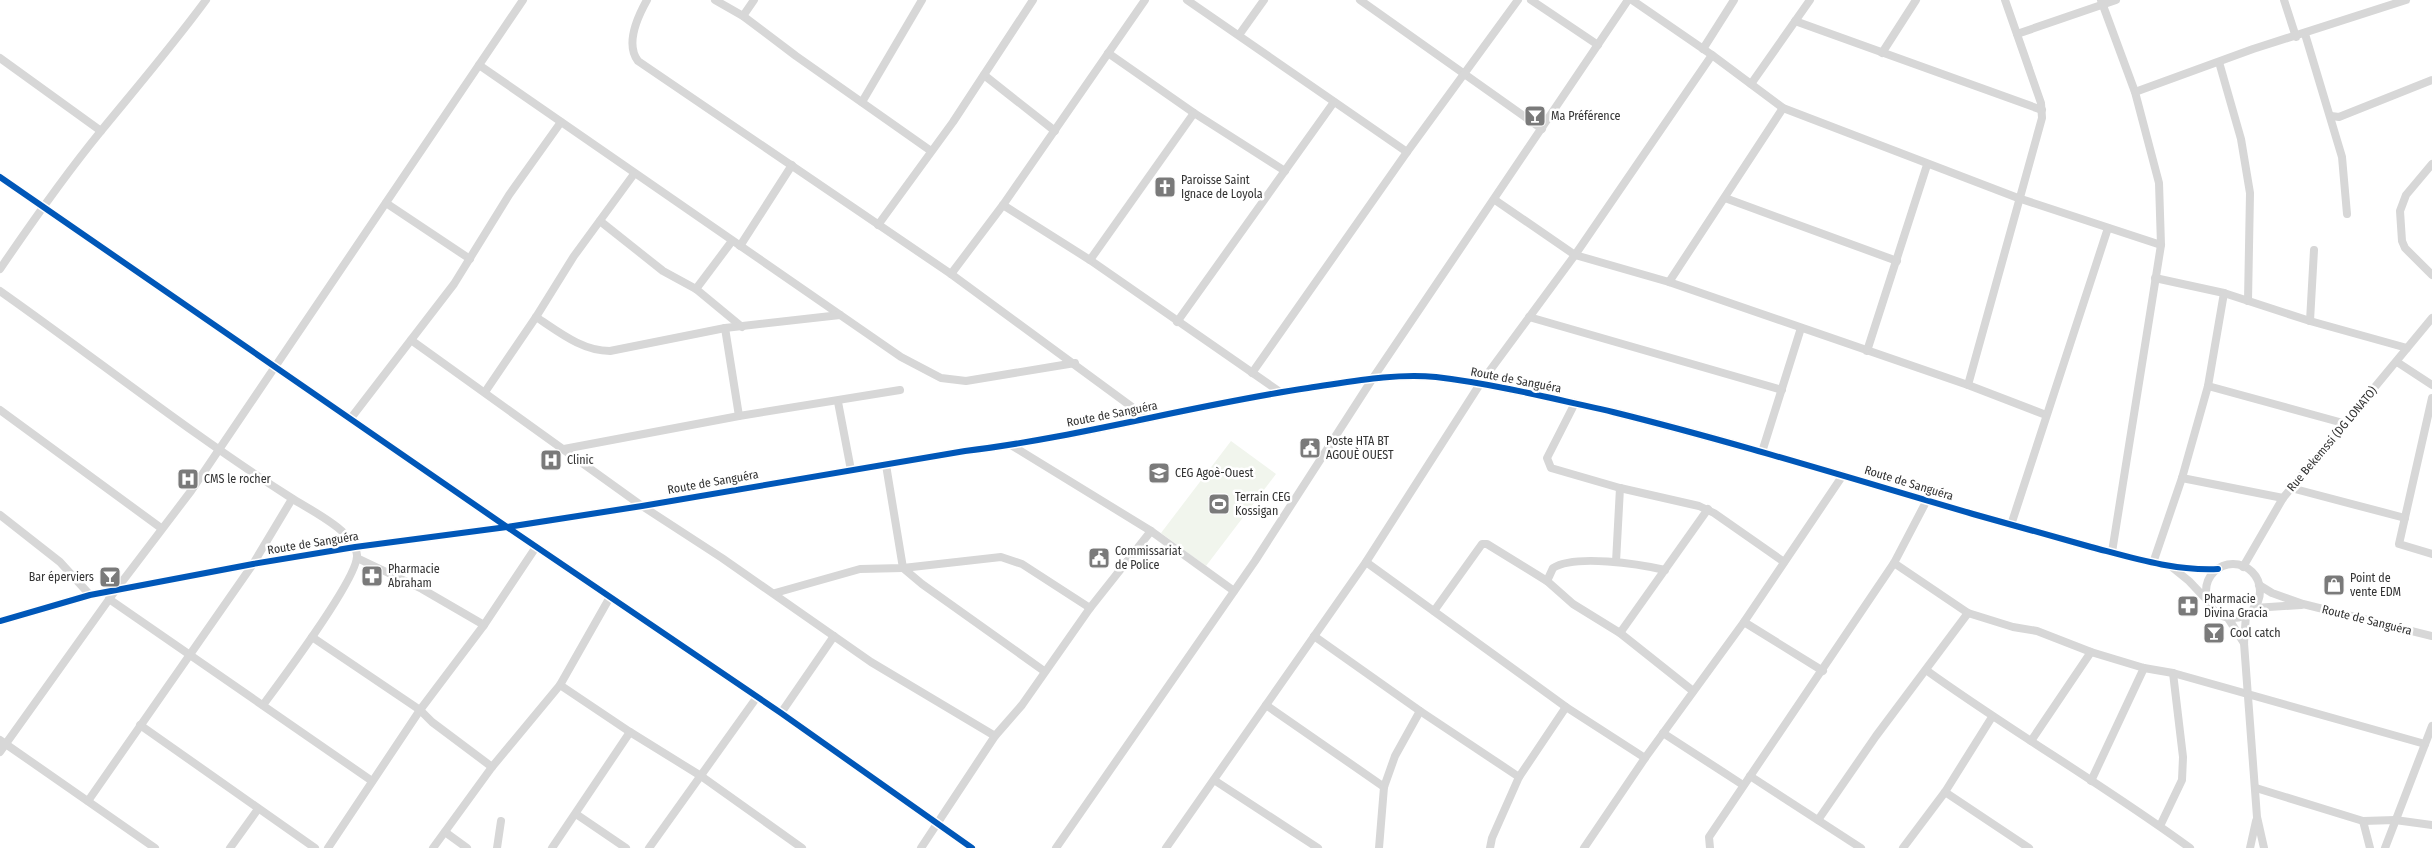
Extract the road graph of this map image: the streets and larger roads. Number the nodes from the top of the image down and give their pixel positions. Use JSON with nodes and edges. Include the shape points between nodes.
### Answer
{"nodes":[{"id":1,"x":206,"y":0,"type":"edge"},
{"id":2,"x":523,"y":0,"type":"edge"},
{"id":3,"x":647,"y":0,"type":"edge"},
{"id":4,"x":715,"y":0,"type":"edge"},
{"id":5,"x":754,"y":0,"type":"edge"},
{"id":6,"x":922,"y":0,"type":"edge"},
{"id":7,"x":1033,"y":0,"type":"edge"},
{"id":8,"x":1145,"y":0,"type":"edge"},
{"id":9,"x":1186,"y":0,"type":"edge"},
{"id":10,"x":1264,"y":0,"type":"edge"},
{"id":11,"x":1360,"y":0,"type":"edge"},
{"id":12,"x":1518,"y":0,"type":"edge"},
{"id":13,"x":1628,"y":0,"type":"edge"},
{"id":14,"x":1632,"y":0,"type":"edge"},
{"id":15,"x":1734,"y":0,"type":"edge"},
{"id":16,"x":1810,"y":0,"type":"edge"},
{"id":17,"x":1916,"y":0,"type":"edge"},
{"id":18,"x":2005,"y":0,"type":"edge"},
{"id":19,"x":2116,"y":0,"type":"edge"},
{"id":20,"x":2284,"y":0,"type":"edge"},
{"id":21,"x":2406,"y":0,"type":"edge"},
{"id":22,"x":1534,"y":1,"type":"edge"},
{"id":23,"x":2102,"y":2,"type":"edge"},
{"id":24,"x":744,"y":16,"type":"junction"},
{"id":25,"x":1795,"y":21,"type":"junction"},
{"id":26,"x":2017,"y":34,"type":"junction"},
{"id":27,"x":2305,"y":34,"type":"junction"},
{"id":28,"x":1239,"y":35,"type":"junction"},
{"id":29,"x":2296,"y":37,"type":"junction"},
{"id":30,"x":1598,"y":45,"type":"junction"},
{"id":31,"x":1703,"y":49,"type":"junction"},
{"id":32,"x":1108,"y":53,"type":"junction"},
{"id":33,"x":1882,"y":53,"type":"junction"},
{"id":34,"x":1712,"y":55,"type":"junction"},
{"id":35,"x":0,"y":58,"type":"edge"},
{"id":36,"x":2219,"y":62,"type":"junction"},
{"id":37,"x":480,"y":65,"type":"junction"},
{"id":38,"x":1465,"y":74,"type":"junction"},
{"id":39,"x":984,"y":75,"type":"junction"},
{"id":40,"x":2432,"y":80,"type":"edge"},
{"id":41,"x":1751,"y":84,"type":"junction"},
{"id":42,"x":2135,"y":92,"type":"junction"},
{"id":43,"x":862,"y":102,"type":"junction"},
{"id":44,"x":1334,"y":102,"type":"junction"},
{"id":45,"x":1783,"y":108,"type":"junction"},
{"id":46,"x":2042,"y":110,"type":"junction"},
{"id":47,"x":1194,"y":113,"type":"junction"},
{"id":48,"x":2331,"y":116,"type":"junction"},
{"id":49,"x":561,"y":122,"type":"junction"},
{"id":50,"x":1542,"y":129,"type":"junction"},
{"id":51,"x":101,"y":131,"type":"junction"},
{"id":52,"x":1055,"y":132,"type":"junction"},
{"id":53,"x":931,"y":151,"type":"junction"},
{"id":54,"x":1407,"y":152,"type":"junction"},
{"id":55,"x":2432,"y":164,"type":"edge"},
{"id":56,"x":1927,"y":165,"type":"junction"},
{"id":57,"x":792,"y":166,"type":"junction"},
{"id":58,"x":1285,"y":171,"type":"junction"},
{"id":59,"x":634,"y":174,"type":"junction"},
{"id":60,"x":0,"y":177,"type":"edge"},
{"id":61,"x":1725,"y":198,"type":"junction"},
{"id":62,"x":2018,"y":198,"type":"junction"},
{"id":63,"x":1495,"y":200,"type":"junction"},
{"id":64,"x":386,"y":202,"type":"junction"},
{"id":65,"x":1003,"y":205,"type":"junction"},
{"id":66,"x":43,"y":207,"type":"junction"},
{"id":67,"x":2347,"y":214,"type":"dead end"},
{"id":68,"x":600,"y":221,"type":"junction"},
{"id":69,"x":878,"y":225,"type":"junction"},
{"id":70,"x":2108,"y":228,"type":"junction"},
{"id":71,"x":732,"y":241,"type":"junction"},
{"id":72,"x":740,"y":246,"type":"junction"},
{"id":73,"x":2161,"y":246,"type":"junction"},
{"id":74,"x":2314,"y":250,"type":"dead end"},
{"id":75,"x":1575,"y":256,"type":"junction"},
{"id":76,"x":470,"y":259,"type":"junction"},
{"id":77,"x":1090,"y":260,"type":"junction"},
{"id":78,"x":1898,"y":262,"type":"junction"},
{"id":79,"x":0,"y":269,"type":"edge"},
{"id":80,"x":951,"y":274,"type":"junction"},
{"id":81,"x":2432,"y":275,"type":"edge"},
{"id":82,"x":2155,"y":278,"type":"junction"},
{"id":83,"x":1669,"y":282,"type":"junction"},
{"id":84,"x":696,"y":289,"type":"junction"},
{"id":85,"x":0,"y":291,"type":"edge"},
{"id":86,"x":2224,"y":293,"type":"junction"},
{"id":87,"x":2248,"y":301,"type":"junction"},
{"id":88,"x":840,"y":315,"type":"junction"},
{"id":89,"x":536,"y":317,"type":"junction"},
{"id":90,"x":1529,"y":317,"type":"junction"},
{"id":91,"x":2432,"y":318,"type":"edge"},
{"id":92,"x":2310,"y":321,"type":"junction"},
{"id":93,"x":1177,"y":322,"type":"junction"},
{"id":94,"x":742,"y":327,"type":"junction"},
{"id":95,"x":725,"y":328,"type":"junction"},
{"id":96,"x":1801,"y":328,"type":"junction"},
{"id":97,"x":411,"y":340,"type":"junction"},
{"id":98,"x":2407,"y":348,"type":"junction"},
{"id":99,"x":1867,"y":351,"type":"junction"},
{"id":100,"x":2397,"y":362,"type":"junction"},
{"id":101,"x":1075,"y":363,"type":"junction"},
{"id":102,"x":277,"y":366,"type":"junction"},
{"id":103,"x":1252,"y":373,"type":"junction"},
{"id":104,"x":1373,"y":378,"type":"junction"},
{"id":105,"x":1480,"y":384,"type":"junction"},
{"id":106,"x":1968,"y":385,"type":"junction"},
{"id":107,"x":2432,"y":385,"type":"edge"},
{"id":108,"x":2208,"y":386,"type":"junction"},
{"id":109,"x":900,"y":390,"type":"dead end"},
{"id":110,"x":1782,"y":390,"type":"junction"},
{"id":111,"x":485,"y":392,"type":"junction"},
{"id":112,"x":1280,"y":392,"type":"junction"},
{"id":113,"x":2432,"y":398,"type":"edge"},
{"id":114,"x":838,"y":402,"type":"junction"},
{"id":115,"x":1575,"y":403,"type":"junction"},
{"id":116,"x":0,"y":410,"type":"edge"},
{"id":117,"x":2046,"y":415,"type":"junction"},
{"id":118,"x":739,"y":416,"type":"junction"},
{"id":119,"x":351,"y":418,"type":"junction"},
{"id":120,"x":1148,"y":418,"type":"junction"},
{"id":121,"x":2343,"y":423,"type":"junction"},
{"id":122,"x":1011,"y":445,"type":"junction"},
{"id":123,"x":218,"y":449,"type":"junction"},
{"id":124,"x":564,"y":449,"type":"junction"},
{"id":125,"x":1762,"y":452,"type":"junction"},
{"id":126,"x":886,"y":465,"type":"junction"},
{"id":127,"x":851,"y":470,"type":"junction"},
{"id":128,"x":1843,"y":475,"type":"junction"},
{"id":129,"x":2182,"y":478,"type":"junction"},
{"id":130,"x":1620,"y":488,"type":"junction"},
{"id":131,"x":2291,"y":488,"type":"junction"},
{"id":132,"x":2283,"y":498,"type":"junction"},
{"id":133,"x":292,"y":499,"type":"junction"},
{"id":134,"x":1927,"y":500,"type":"junction"},
{"id":135,"x":642,"y":506,"type":"junction"},
{"id":136,"x":1708,"y":509,"type":"junction"},
{"id":137,"x":0,"y":515,"type":"edge"},
{"id":138,"x":2405,"y":518,"type":"junction"},
{"id":139,"x":2011,"y":525,"type":"junction"},
{"id":140,"x":507,"y":527,"type":"junction"},
{"id":141,"x":161,"y":528,"type":"junction"},
{"id":142,"x":1151,"y":531,"type":"junction"},
{"id":143,"x":355,"y":547,"type":"junction"},
{"id":144,"x":536,"y":547,"type":"junction"},
{"id":145,"x":2112,"y":552,"type":"junction"},
{"id":146,"x":2432,"y":554,"type":"edge"},
{"id":147,"x":357,"y":558,"type":"junction"},
{"id":148,"x":1366,"y":562,"type":"junction"},
{"id":149,"x":1616,"y":562,"type":"junction"},
{"id":150,"x":1784,"y":562,"type":"junction"},
{"id":151,"x":1894,"y":563,"type":"junction"},
{"id":152,"x":2153,"y":563,"type":"junction"},
{"id":153,"x":253,"y":564,"type":"junction"},
{"id":154,"x":2171,"y":567,"type":"junction"},
{"id":155,"x":2243,"y":567,"type":"junction"},
{"id":156,"x":903,"y":568,"type":"junction"},
{"id":157,"x":2218,"y":569,"type":"junction"},
{"id":158,"x":1665,"y":570,"type":"junction"},
{"id":159,"x":1547,"y":581,"type":"junction"},
{"id":160,"x":2259,"y":585,"type":"junction"},
{"id":161,"x":114,"y":591,"type":"junction"},
{"id":162,"x":1234,"y":591,"type":"junction"},
{"id":163,"x":775,"y":593,"type":"junction"},
{"id":164,"x":90,"y":595,"type":"junction"},
{"id":165,"x":610,"y":597,"type":"junction"},
{"id":166,"x":109,"y":599,"type":"junction"},
{"id":167,"x":2208,"y":601,"type":"junction"},
{"id":168,"x":2303,"y":604,"type":"junction"},
{"id":169,"x":1090,"y":608,"type":"junction"},
{"id":170,"x":2254,"y":608,"type":"junction"},
{"id":171,"x":1434,"y":611,"type":"junction"},
{"id":172,"x":1968,"y":613,"type":"junction"},
{"id":173,"x":2246,"y":615,"type":"junction"},
{"id":174,"x":2228,"y":618,"type":"junction"},
{"id":175,"x":0,"y":621,"type":"edge"},
{"id":176,"x":1744,"y":622,"type":"junction"},
{"id":177,"x":484,"y":625,"type":"junction"},
{"id":178,"x":1620,"y":633,"type":"junction"},
{"id":179,"x":834,"y":636,"type":"junction"},
{"id":180,"x":1314,"y":636,"type":"junction"},
{"id":181,"x":2432,"y":636,"type":"edge"},
{"id":182,"x":312,"y":637,"type":"junction"},
{"id":183,"x":2244,"y":643,"type":"junction"},
{"id":184,"x":2091,"y":652,"type":"junction"},
{"id":185,"x":190,"y":654,"type":"junction"},
{"id":186,"x":2144,"y":668,"type":"junction"},
{"id":187,"x":1926,"y":670,"type":"junction"},
{"id":188,"x":1044,"y":671,"type":"junction"},
{"id":189,"x":1823,"y":671,"type":"junction"},
{"id":190,"x":2173,"y":673,"type":"junction"},
{"id":191,"x":560,"y":685,"type":"junction"},
{"id":192,"x":1693,"y":691,"type":"junction"},
{"id":193,"x":2248,"y":696,"type":"junction"},
{"id":194,"x":758,"y":697,"type":"junction"},
{"id":195,"x":263,"y":705,"type":"junction"},
{"id":196,"x":1266,"y":705,"type":"junction"},
{"id":197,"x":1566,"y":706,"type":"junction"},
{"id":198,"x":420,"y":710,"type":"junction"},
{"id":199,"x":1420,"y":711,"type":"junction"},
{"id":200,"x":781,"y":713,"type":"junction"},
{"id":201,"x":1992,"y":717,"type":"junction"},
{"id":202,"x":140,"y":725,"type":"junction"},
{"id":203,"x":2432,"y":726,"type":"edge"},
{"id":204,"x":630,"y":732,"type":"junction"},
{"id":205,"x":1663,"y":733,"type":"junction"},
{"id":206,"x":994,"y":736,"type":"junction"},
{"id":207,"x":2031,"y":741,"type":"junction"},
{"id":208,"x":3,"y":742,"type":"edge"},
{"id":209,"x":2425,"y":744,"type":"junction"},
{"id":210,"x":0,"y":752,"type":"edge"},
{"id":211,"x":1645,"y":758,"type":"junction"},
{"id":212,"x":492,"y":767,"type":"junction"},
{"id":213,"x":701,"y":776,"type":"junction"},
{"id":214,"x":1750,"y":776,"type":"junction"},
{"id":215,"x":1519,"y":777,"type":"junction"},
{"id":216,"x":1214,"y":780,"type":"junction"},
{"id":217,"x":372,"y":781,"type":"junction"},
{"id":218,"x":2091,"y":781,"type":"junction"},
{"id":219,"x":1743,"y":785,"type":"junction"},
{"id":220,"x":1384,"y":787,"type":"junction"},
{"id":221,"x":2256,"y":788,"type":"junction"},
{"id":222,"x":1945,"y":792,"type":"junction"},
{"id":223,"x":88,"y":801,"type":"junction"},
{"id":224,"x":258,"y":809,"type":"junction"},
{"id":225,"x":576,"y":814,"type":"junction"},
{"id":226,"x":2257,"y":817,"type":"junction"},
{"id":227,"x":1818,"y":820,"type":"junction"},
{"id":228,"x":2363,"y":820,"type":"junction"},
{"id":229,"x":2395,"y":820,"type":"junction"},
{"id":230,"x":501,"y":821,"type":"dead end"},
{"id":231,"x":938,"y":823,"type":"junction"},
{"id":232,"x":2432,"y":825,"type":"edge"},
{"id":233,"x":2160,"y":826,"type":"junction"},
{"id":234,"x":445,"y":832,"type":"junction"},
{"id":235,"x":155,"y":848,"type":"edge"},
{"id":236,"x":230,"y":848,"type":"edge"},
{"id":237,"x":314,"y":848,"type":"edge"},
{"id":238,"x":328,"y":848,"type":"edge"},
{"id":239,"x":433,"y":848,"type":"edge"},
{"id":240,"x":467,"y":848,"type":"edge"},
{"id":241,"x":496,"y":848,"type":"edge"},
{"id":242,"x":552,"y":848,"type":"edge"},
{"id":243,"x":626,"y":848,"type":"edge"},
{"id":244,"x":649,"y":848,"type":"edge"},
{"id":245,"x":802,"y":848,"type":"edge"},
{"id":246,"x":921,"y":848,"type":"edge"},
{"id":247,"x":972,"y":848,"type":"edge"},
{"id":248,"x":1056,"y":848,"type":"edge"},
{"id":249,"x":1166,"y":848,"type":"edge"},
{"id":250,"x":1318,"y":848,"type":"edge"},
{"id":251,"x":1380,"y":848,"type":"edge"},
{"id":252,"x":1490,"y":848,"type":"edge"},
{"id":253,"x":1584,"y":848,"type":"edge"},
{"id":254,"x":1710,"y":848,"type":"edge"},
{"id":255,"x":1860,"y":848,"type":"edge"},
{"id":256,"x":1904,"y":848,"type":"edge"},
{"id":257,"x":2029,"y":848,"type":"edge"},
{"id":258,"x":2190,"y":848,"type":"edge"},
{"id":259,"x":2250,"y":848,"type":"edge"},
{"id":260,"x":2264,"y":848,"type":"edge"},
{"id":261,"x":2370,"y":848,"type":"edge"},
{"id":262,"x":2385,"y":848,"type":"edge"}],
"edges":[{"from":1,"to":51,"type":"street","via":[[162,60]]},
{"from":2,"to":37,"type":"street"},
{"from":3,"to":57,"type":"street","via":[[639,14],[633,40],[632,49],[638,61]]},
{"from":4,"to":24,"type":"street"},
{"from":5,"to":24,"type":"street"},
{"from":6,"to":43,"type":"street"},
{"from":7,"to":39,"type":"street"},
{"from":8,"to":32,"type":"street"},
{"from":9,"to":28,"type":"street"},
{"from":10,"to":28,"type":"street"},
{"from":11,"to":38,"type":"street"},
{"from":12,"to":38,"type":"street"},
{"from":13,"to":30,"type":"street"},
{"from":14,"to":31,"type":"street"},
{"from":15,"to":31,"type":"street"},
{"from":16,"to":25,"type":"street"},
{"from":17,"to":33,"type":"street"},
{"from":18,"to":26,"type":"street"},
{"from":19,"to":23,"type":"street"},
{"from":20,"to":29,"type":"street"},
{"from":21,"to":27,"type":"street"},
{"from":22,"to":30,"type":"street"},
{"from":23,"to":26,"type":"street"},
{"from":23,"to":42,"type":"street"},
{"from":24,"to":43,"type":"street"},
{"from":25,"to":33,"type":"street"},
{"from":25,"to":41,"type":"street"},
{"from":26,"to":46,"type":"street"},
{"from":27,"to":29,"type":"street"},
{"from":27,"to":48,"type":"street"},
{"from":28,"to":44,"type":"street"},
{"from":29,"to":36,"type":"street"},
{"from":30,"to":50,"type":"street"},
{"from":31,"to":34,"type":"street"},
{"from":32,"to":47,"type":"street"},
{"from":32,"to":52,"type":"street"},
{"from":33,"to":46,"type":"street"},
{"from":34,"to":41,"type":"street"},
{"from":34,"to":75,"type":"street"},
{"from":35,"to":51,"type":"street"},
{"from":36,"to":42,"type":"street"},
{"from":36,"to":87,"type":"street","via":[[2241,139],[2250,193]]},
{"from":37,"to":49,"type":"street"},
{"from":37,"to":64,"type":"street"},
{"from":38,"to":50,"type":"street"},
{"from":38,"to":54,"type":"street"},
{"from":39,"to":52,"type":"street"},
{"from":39,"to":53,"type":"street"},
{"from":40,"to":48,"type":"street","via":[[2339,117]]},
{"from":41,"to":45,"type":"street"},
{"from":42,"to":73,"type":"street","via":[[2159,183]]},
{"from":43,"to":53,"type":"street"},
{"from":44,"to":54,"type":"street"},
{"from":44,"to":58,"type":"street"},
{"from":45,"to":56,"type":"street"},
{"from":45,"to":61,"type":"street"},
{"from":46,"to":62,"type":"street"},
{"from":47,"to":58,"type":"street"},
{"from":47,"to":77,"type":"street"},
{"from":48,"to":67,"type":"street","via":[[2343,166]]},
{"from":49,"to":59,"type":"street"},
{"from":49,"to":76,"type":"street","via":[[509,195]]},
{"from":50,"to":63,"type":"street"},
{"from":51,"to":66,"type":"street"},
{"from":52,"to":65,"type":"street"},
{"from":53,"to":69,"type":"street"},
{"from":54,"to":103,"type":"street"},
{"from":55,"to":81,"type":"street","via":[[2406,195],[2400,211],[2405,248]]},
{"from":56,"to":62,"type":"street"},
{"from":56,"to":78,"type":"street"},
{"from":57,"to":69,"type":"street"},
{"from":57,"to":72,"type":"street"},
{"from":58,"to":93,"type":"street"},
{"from":59,"to":68,"type":"street"},
{"from":59,"to":71,"type":"street"},
{"from":60,"to":66,"type":"street"},
{"from":61,"to":78,"type":"street"},
{"from":61,"to":83,"type":"street"},
{"from":62,"to":70,"type":"street"},
{"from":62,"to":106,"type":"street"},
{"from":63,"to":75,"type":"street"},
{"from":63,"to":104,"type":"street"},
{"from":64,"to":76,"type":"street"},
{"from":64,"to":102,"type":"street"},
{"from":65,"to":77,"type":"street"},
{"from":65,"to":80,"type":"street"},
{"from":66,"to":79,"type":"street"},
{"from":66,"to":102,"type":"street"},
{"from":68,"to":84,"type":"street","via":[[663,271]]},
{"from":68,"to":89,"type":"street"},
{"from":69,"to":80,"type":"street"},
{"from":70,"to":73,"type":"street"},
{"from":70,"to":117,"type":"street"},
{"from":71,"to":72,"type":"street"},
{"from":71,"to":84,"type":"street"},
{"from":72,"to":88,"type":"street"},
{"from":73,"to":82,"type":"street"},
{"from":74,"to":92,"type":"street"},
{"from":75,"to":83,"type":"street"},
{"from":75,"to":90,"type":"street"},
{"from":76,"to":97,"type":"street"},
{"from":77,"to":93,"type":"street"},
{"from":78,"to":99,"type":"street"},
{"from":80,"to":101,"type":"street"},
{"from":82,"to":86,"type":"street"},
{"from":82,"to":145,"type":"street"},
{"from":83,"to":96,"type":"street"},
{"from":84,"to":94,"type":"street"},
{"from":85,"to":123,"type":"street"},
{"from":86,"to":87,"type":"street"},
{"from":86,"to":108,"type":"street"},
{"from":87,"to":92,"type":"street"},
{"from":88,"to":94,"type":"street"},
{"from":88,"to":101,"type":"street","via":[[901,357],[952,381]]},
{"from":89,"to":95,"type":"street","via":[[582,346],[601,351]]},
{"from":89,"to":111,"type":"street"},
{"from":90,"to":105,"type":"street"},
{"from":90,"to":110,"type":"street"},
{"from":91,"to":98,"type":"street","name":"Rue Bekemssi (DG LONATO)"},
{"from":92,"to":98,"type":"street"},
{"from":93,"to":103,"type":"street"},
{"from":94,"to":95,"type":"street"},
{"from":95,"to":118,"type":"street"},
{"from":96,"to":99,"type":"street"},
{"from":96,"to":110,"type":"street"},
{"from":97,"to":111,"type":"street"},
{"from":97,"to":119,"type":"street"},
{"from":98,"to":100,"type":"street","name":"Rue Bekemssi (DG LONATO)"},
{"from":99,"to":106,"type":"street"},
{"from":100,"to":107,"type":"street"},
{"from":100,"to":121,"type":"street","name":"Rue Bekemssi (DG LONATO)"},
{"from":101,"to":120,"type":"street"},
{"from":102,"to":119,"type":"street"},
{"from":102,"to":123,"type":"street"},
{"from":103,"to":112,"type":"street"},
{"from":104,"to":105,"type":"street","name":"Route de Sanguéra","via":[[1433,377]]},
{"from":104,"to":112,"type":"street","name":"Route de Sanguéra"},
{"from":104,"to":162,"type":"street"},
{"from":105,"to":115,"type":"street","name":"Route de Sanguéra"},
{"from":105,"to":148,"type":"street"},
{"from":106,"to":117,"type":"street"},
{"from":108,"to":121,"type":"street"},
{"from":108,"to":129,"type":"street"},
{"from":109,"to":114,"type":"street"},
{"from":110,"to":125,"type":"street"},
{"from":111,"to":124,"type":"street"},
{"from":112,"to":120,"type":"street","name":"Route de Sanguéra"},
{"from":113,"to":138,"type":"street"},
{"from":114,"to":118,"type":"street"},
{"from":114,"to":127,"type":"street"},
{"from":115,"to":125,"type":"street","name":"Route de Sanguéra"},
{"from":115,"to":130,"type":"street","via":[[1547,458],[1548,464],[1551,468]]},
{"from":116,"to":141,"type":"street"},
{"from":117,"to":139,"type":"street"},
{"from":118,"to":124,"type":"street"},
{"from":119,"to":140,"type":"street"},
{"from":120,"to":122,"type":"street","name":"Route de Sanguéra"},
{"from":121,"to":131,"type":"street","name":"Rue Bekemssi (DG LONATO)"},
{"from":122,"to":126,"type":"street","name":"Route de Sanguéra"},
{"from":122,"to":142,"type":"street"},
{"from":123,"to":133,"type":"street"},
{"from":123,"to":141,"type":"street","via":[[191,491]]},
{"from":124,"to":135,"type":"street"},
{"from":125,"to":128,"type":"street","name":"Route de Sanguéra"},
{"from":126,"to":127,"type":"street","name":"Route de Sanguéra"},
{"from":126,"to":156,"type":"street"},
{"from":127,"to":135,"type":"street","name":"Route de Sanguéra"},
{"from":128,"to":134,"type":"street","name":"Route de Sanguéra"},
{"from":128,"to":150,"type":"street"},
{"from":129,"to":132,"type":"street"},
{"from":129,"to":152,"type":"street"},
{"from":130,"to":136,"type":"street"},
{"from":130,"to":149,"type":"street"},
{"from":131,"to":132,"type":"street","name":"Rue Bekemssi (DG LONATO)"},
{"from":131,"to":138,"type":"street"},
{"from":132,"to":155,"type":"street","name":"Rue Bekemssi (DG LONATO)"},
{"from":133,"to":143,"type":"street","via":[[330,522]]},
{"from":133,"to":153,"type":"street"},
{"from":134,"to":139,"type":"street","name":"Route de Sanguéra"},
{"from":134,"to":151,"type":"street"},
{"from":135,"to":140,"type":"street","name":"Route de Sanguéra"},
{"from":135,"to":163,"type":"street"},
{"from":136,"to":150,"type":"street"},
{"from":136,"to":158,"type":"street"},
{"from":137,"to":164,"type":"street","via":[[60,562]]},
{"from":138,"to":146,"type":"street","via":[[2399,544]]},
{"from":139,"to":145,"type":"street","name":"Route de Sanguéra"},
{"from":140,"to":143,"type":"street","name":"Route de Sanguéra"},
{"from":140,"to":144,"type":"street"},
{"from":141,"to":161,"type":"street"},
{"from":142,"to":162,"type":"street"},
{"from":142,"to":169,"type":"street"},
{"from":143,"to":147,"type":"street"},
{"from":143,"to":153,"type":"street","name":"Route de Sanguéra"},
{"from":144,"to":165,"type":"street"},
{"from":144,"to":177,"type":"street"},
{"from":145,"to":152,"type":"street","name":"Route de Sanguéra"},
{"from":147,"to":177,"type":"street","via":[[415,585]]},
{"from":147,"to":182,"type":"street","via":[[341,592]]},
{"from":148,"to":171,"type":"street"},
{"from":148,"to":180,"type":"street"},
{"from":149,"to":158,"type":"street"},
{"from":149,"to":159,"type":"street","via":[[1564,562],[1553,568]]},
{"from":150,"to":176,"type":"street"},
{"from":151,"to":172,"type":"street"},
{"from":151,"to":189,"type":"street"},
{"from":152,"to":154,"type":"street","name":"Route de Sanguéra"},
{"from":153,"to":161,"type":"street","name":"Route de Sanguéra"},
{"from":153,"to":185,"type":"street"},
{"from":154,"to":157,"type":"street","name":"Route de Sanguéra"},
{"from":154,"to":167,"type":"street","name":"Route de Sanguéra"},
{"from":155,"to":157,"type":"street","via":[[2228,565]]},
{"from":155,"to":160,"type":"street","via":[[2253,574]]},
{"from":156,"to":163,"type":"street","via":[[846,572]]},
{"from":156,"to":169,"type":"street","via":[[988,557],[1010,559]]},
{"from":156,"to":188,"type":"street"},
{"from":157,"to":167,"type":"street","via":[[2207,584]]},
{"from":158,"to":178,"type":"street"},
{"from":159,"to":171,"type":"street","via":[[1482,544]]},
{"from":159,"to":178,"type":"street","via":[[1580,609]]},
{"from":160,"to":168,"type":"street","name":"Route de Sanguéra"},
{"from":160,"to":170,"type":"street","via":[[2259,597]]},
{"from":161,"to":164,"type":"street","name":"Route de Sanguéra"},
{"from":161,"to":166,"type":"street"},
{"from":162,"to":248,"type":"street"},
{"from":163,"to":179,"type":"street"},
{"from":164,"to":175,"type":"street","name":"Route de Sanguéra"},
{"from":165,"to":191,"type":"street"},
{"from":165,"to":194,"type":"street"},
{"from":166,"to":185,"type":"street"},
{"from":166,"to":208,"type":"street"},
{"from":167,"to":174,"type":"street","via":[[2220,615]]},
{"from":168,"to":170,"type":"street","name":"Route de Sanguéra"},
{"from":168,"to":181,"type":"street","name":"Route de Sanguéra"},
{"from":169,"to":188,"type":"street"},
{"from":170,"to":173,"type":"street"},
{"from":171,"to":197,"type":"street"},
{"from":172,"to":184,"type":"street","via":[[2037,631]]},
{"from":172,"to":187,"type":"street"},
{"from":173,"to":174,"type":"street"},
{"from":173,"to":183,"type":"street"},
{"from":174,"to":183,"type":"street"},
{"from":176,"to":189,"type":"street"},
{"from":176,"to":192,"type":"street"},
{"from":177,"to":198,"type":"street"},
{"from":178,"to":192,"type":"street"},
{"from":179,"to":200,"type":"street"},
{"from":179,"to":206,"type":"street"},
{"from":180,"to":196,"type":"street"},
{"from":180,"to":199,"type":"street"},
{"from":182,"to":195,"type":"street"},
{"from":182,"to":198,"type":"street"},
{"from":183,"to":193,"type":"street"},
{"from":184,"to":186,"type":"street"},
{"from":184,"to":207,"type":"street"},
{"from":185,"to":195,"type":"street"},
{"from":185,"to":202,"type":"street"},
{"from":186,"to":190,"type":"street"},
{"from":186,"to":218,"type":"street"},
{"from":187,"to":201,"type":"street"},
{"from":187,"to":227,"type":"street"},
{"from":188,"to":206,"type":"street","via":[[1022,704]]},
{"from":189,"to":214,"type":"street"},
{"from":190,"to":193,"type":"street"},
{"from":190,"to":233,"type":"street","via":[[2183,758],[2182,780]]},
{"from":191,"to":204,"type":"street"},
{"from":191,"to":212,"type":"street"},
{"from":192,"to":205,"type":"street"},
{"from":193,"to":209,"type":"street"},
{"from":193,"to":221,"type":"street"},
{"from":194,"to":200,"type":"street"},
{"from":194,"to":213,"type":"street"},
{"from":195,"to":217,"type":"street"},
{"from":196,"to":216,"type":"street"},
{"from":196,"to":220,"type":"street"},
{"from":197,"to":211,"type":"street"},
{"from":197,"to":215,"type":"street"},
{"from":198,"to":212,"type":"street"},
{"from":198,"to":217,"type":"street"},
{"from":199,"to":215,"type":"street"},
{"from":199,"to":220,"type":"street","via":[[1394,756]]},
{"from":200,"to":231,"type":"street"},
{"from":201,"to":207,"type":"street"},
{"from":201,"to":222,"type":"street"},
{"from":202,"to":223,"type":"street"},
{"from":202,"to":224,"type":"street"},
{"from":203,"to":209,"type":"street"},
{"from":204,"to":213,"type":"street"},
{"from":204,"to":225,"type":"street"},
{"from":205,"to":211,"type":"street"},
{"from":205,"to":219,"type":"street"},
{"from":206,"to":231,"type":"street"},
{"from":207,"to":218,"type":"street"},
{"from":208,"to":210,"type":"street"},
{"from":208,"to":223,"type":"street"},
{"from":209,"to":229,"type":"street"},
{"from":211,"to":253,"type":"street"},
{"from":212,"to":234,"type":"street"},
{"from":213,"to":244,"type":"street"},
{"from":213,"to":245,"type":"street"},
{"from":214,"to":219,"type":"street"},
{"from":214,"to":227,"type":"street"},
{"from":215,"to":252,"type":"street"},
{"from":216,"to":249,"type":"street"},
{"from":216,"to":250,"type":"street"},
{"from":217,"to":238,"type":"street"},
{"from":218,"to":233,"type":"street"},
{"from":219,"to":254,"type":"street","via":[[1709,837]]},
{"from":220,"to":251,"type":"street"},
{"from":221,"to":226,"type":"street"},
{"from":221,"to":228,"type":"street"},
{"from":222,"to":256,"type":"street"},
{"from":222,"to":257,"type":"street"},
{"from":223,"to":235,"type":"street"},
{"from":224,"to":236,"type":"street"},
{"from":224,"to":237,"type":"street"},
{"from":225,"to":242,"type":"street"},
{"from":225,"to":243,"type":"street"},
{"from":226,"to":259,"type":"street"},
{"from":226,"to":260,"type":"street"},
{"from":227,"to":255,"type":"street"},
{"from":228,"to":229,"type":"street"},
{"from":228,"to":261,"type":"street"},
{"from":229,"to":232,"type":"street"},
{"from":229,"to":262,"type":"street"},
{"from":230,"to":241,"type":"street"},
{"from":231,"to":246,"type":"street"},
{"from":231,"to":247,"type":"street"},
{"from":233,"to":258,"type":"street"},
{"from":234,"to":239,"type":"street"},
{"from":234,"to":240,"type":"street"}]}
